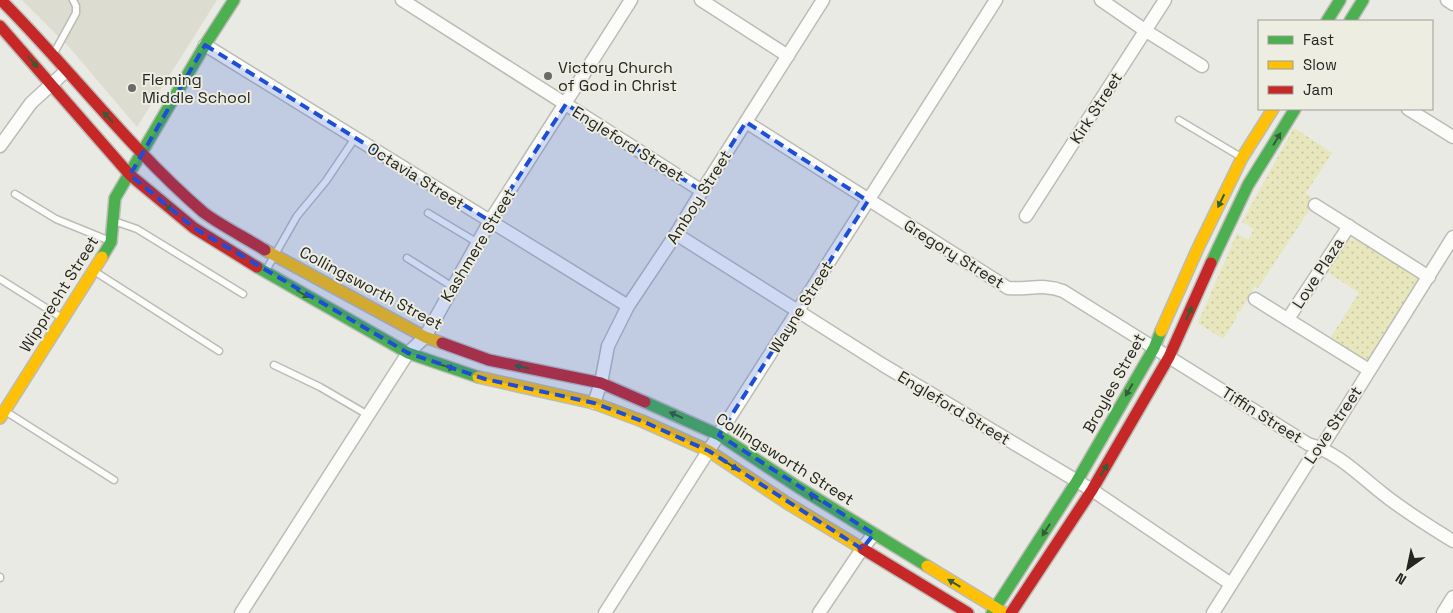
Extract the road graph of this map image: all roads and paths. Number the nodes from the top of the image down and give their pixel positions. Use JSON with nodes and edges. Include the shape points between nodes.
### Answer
{"nodes":[{"id":1,"x":1,"y":0,"type":"edge"},
{"id":2,"x":73,"y":0,"type":"edge"},
{"id":3,"x":234,"y":0,"type":"edge"},
{"id":4,"x":402,"y":0,"type":"edge"},
{"id":5,"x":631,"y":0,"type":"edge"},
{"id":6,"x":701,"y":0,"type":"edge"},
{"id":7,"x":823,"y":0,"type":"edge"},
{"id":8,"x":996,"y":0,"type":"edge"},
{"id":9,"x":1101,"y":0,"type":"edge"},
{"id":10,"x":1165,"y":0,"type":"edge"},
{"id":11,"x":1340,"y":0,"type":"edge"},
{"id":12,"x":1363,"y":0,"type":"edge"},
{"id":13,"x":1447,"y":0,"type":"edge"},
{"id":14,"x":1453,"y":4,"type":"edge"},
{"id":15,"x":1328,"y":20,"type":"edge"},
{"id":16,"x":1351,"y":20,"type":"edge"},
{"id":17,"x":0,"y":26,"type":"edge"},
{"id":18,"x":1146,"y":31,"type":"junction"},
{"id":19,"x":205,"y":45,"type":"junction"},
{"id":20,"x":52,"y":56,"type":"junction"},
{"id":21,"x":788,"y":56,"type":"junction"},
{"id":22,"x":1202,"y":66,"type":"dead end"},
{"id":23,"x":66,"y":71,"type":"junction"},
{"id":24,"x":51,"y":83,"type":"junction"},
{"id":25,"x":566,"y":104,"type":"junction"},
{"id":26,"x":1272,"y":110,"type":"edge"},
{"id":27,"x":1294,"y":110,"type":"edge"},
{"id":28,"x":1410,"y":110,"type":"edge"},
{"id":29,"x":1179,"y":120,"type":"dead end"},
{"id":30,"x":746,"y":122,"type":"junction"},
{"id":31,"x":1453,"y":137,"type":"edge"},
{"id":32,"x":355,"y":138,"type":"junction"},
{"id":33,"x":0,"y":146,"type":"edge"},
{"id":34,"x":141,"y":153,"type":"junction"},
{"id":35,"x":1242,"y":158,"type":"junction"},
{"id":36,"x":130,"y":175,"type":"junction"},
{"id":37,"x":702,"y":191,"type":"junction"},
{"id":38,"x":15,"y":194,"type":"dead end"},
{"id":39,"x":868,"y":201,"type":"junction"},
{"id":40,"x":1315,"y":205,"type":"dead end"},
{"id":41,"x":428,"y":213,"type":"dead end"},
{"id":42,"x":1026,"y":216,"type":"dead end"},
{"id":43,"x":113,"y":220,"type":"junction"},
{"id":44,"x":490,"y":222,"type":"junction"},
{"id":45,"x":1349,"y":226,"type":"junction"},
{"id":46,"x":676,"y":234,"type":"junction"},
{"id":47,"x":1453,"y":238,"type":"edge"},
{"id":48,"x":111,"y":242,"type":"junction"},
{"id":49,"x":478,"y":243,"type":"junction"},
{"id":50,"x":274,"y":255,"type":"junction"},
{"id":51,"x":407,"y":258,"type":"dead end"},
{"id":52,"x":93,"y":270,"type":"junction"},
{"id":53,"x":265,"y":272,"type":"junction"},
{"id":54,"x":1429,"y":277,"type":"junction"},
{"id":55,"x":0,"y":279,"type":"edge"},
{"id":56,"x":453,"y":287,"type":"junction"},
{"id":57,"x":242,"y":294,"type":"dead end"},
{"id":58,"x":1255,"y":299,"type":"dead end"},
{"id":59,"x":628,"y":306,"type":"junction"},
{"id":60,"x":797,"y":312,"type":"junction"},
{"id":61,"x":63,"y":319,"type":"junction"},
{"id":62,"x":1288,"y":319,"type":"junction"},
{"id":63,"x":424,"y":337,"type":"junction"},
{"id":64,"x":1154,"y":348,"type":"junction"},
{"id":65,"x":219,"y":351,"type":"dead end"},
{"id":66,"x":408,"y":353,"type":"junction"},
{"id":67,"x":1169,"y":357,"type":"junction"},
{"id":68,"x":274,"y":365,"type":"dead end"},
{"id":69,"x":1369,"y":370,"type":"junction"},
{"id":70,"x":601,"y":383,"type":"junction"},
{"id":71,"x":594,"y":403,"type":"junction"},
{"id":72,"x":1,"y":412,"type":"edge"},
{"id":73,"x":368,"y":415,"type":"junction"},
{"id":74,"x":720,"y":435,"type":"junction"},
{"id":75,"x":1321,"y":448,"type":"junction"},
{"id":76,"x":709,"y":451,"type":"junction"},
{"id":77,"x":114,"y":480,"type":"dead end"},
{"id":78,"x":1077,"y":481,"type":"junction"},
{"id":79,"x":1092,"y":490,"type":"junction"},
{"id":80,"x":874,"y":534,"type":"junction"},
{"id":81,"x":1453,"y":541,"type":"edge"},
{"id":82,"x":862,"y":549,"type":"junction"},
{"id":83,"x":1231,"y":584,"type":"junction"},
{"id":84,"x":1453,"y":597,"type":"edge"},
{"id":85,"x":997,"y":611,"type":"edge"},
{"id":86,"x":242,"y":613,"type":"edge"},
{"id":87,"x":605,"y":613,"type":"edge"},
{"id":88,"x":819,"y":613,"type":"edge"},
{"id":89,"x":968,"y":613,"type":"edge"},
{"id":90,"x":1011,"y":613,"type":"edge"},
{"id":91,"x":1213,"y":613,"type":"edge"},
{"id":92,"x":1443,"y":613,"type":"edge"}],
"edges":[{"from":1,"to":20,"type":"main road","name":"Collingsworth Street"},
{"from":2,"to":20,"type":"lane","via":[[76,13]]},
{"from":3,"to":19,"type":"main road","name":"Wipprecht Street"},
{"from":4,"to":25,"type":"street","name":"Engleford Street"},
{"from":5,"to":25,"type":"street","name":"Kashmere Street"},
{"from":6,"to":21,"type":"street"},
{"from":7,"to":21,"type":"street","name":"Amboy Street"},
{"from":8,"to":39,"type":"street","name":"Wayne Street"},
{"from":9,"to":18,"type":"street"},
{"from":10,"to":18,"type":"street","name":"Kirk Street"},
{"from":11,"to":15,"type":"main road"},
{"from":12,"to":16,"type":"main road"},
{"from":13,"to":14,"type":"street"},
{"from":17,"to":24,"type":"main road","name":"Collingsworth Street","one_way":true},
{"from":18,"to":22,"type":"street"},
{"from":18,"to":42,"type":"street","name":"Kirk Street"},
{"from":19,"to":32,"type":"street","name":"Octavia Street"},
{"from":19,"to":34,"type":"main road","name":"Wipprecht Street"},
{"from":20,"to":23,"type":"main road","name":"Collingsworth Street"},
{"from":21,"to":30,"type":"street","name":"Amboy Street"},
{"from":23,"to":24,"type":"street"},
{"from":34,"to":23,"type":"main road","name":"Collingsworth Street","one_way":true},
{"from":24,"to":33,"type":"street","via":[[31,103]]},
{"from":24,"to":36,"type":"main road","name":"Collingsworth Street"},
{"from":25,"to":37,"type":"street","name":"Engleford Street"},
{"from":25,"to":44,"type":"street","name":"Kashmere Street"},
{"from":26,"to":35,"type":"main road","name":"Broyles Street"},
{"from":67,"to":27,"type":"main road","name":"Broyles Street","one_way":true,"via":[[1248,186]]},
{"from":28,"to":31,"type":"street"},
{"from":29,"to":35,"type":"lane"},
{"from":30,"to":37,"type":"street","name":"Amboy Street"},
{"from":30,"to":39,"type":"street","name":"Gregory Street"},
{"from":32,"to":44,"type":"street","name":"Octavia Street"},
{"from":32,"to":50,"type":"lane","via":[[297,216]]},
{"from":34,"to":36,"type":"main road","name":"Wipprecht Street"},
{"from":34,"to":50,"type":"main road","name":"Collingsworth Street","via":[[205,213]]},
{"from":35,"to":64,"type":"main road","name":"Broyles Street","one_way":true},
{"from":36,"to":43,"type":"main road","name":"Wipprecht Street","via":[[115,198]]},
{"from":36,"to":53,"type":"main road","name":"Collingsworth Street","one_way":true,"via":[[194,228]]},
{"from":37,"to":46,"type":"street","name":"Amboy Street"},
{"from":38,"to":48,"type":"lane","via":[[56,219]]},
{"from":39,"to":60,"type":"street","name":"Wayne Street"},
{"from":39,"to":64,"type":"street","name":"Gregory Street","via":[[1008,288],[1046,286],[1063,291]]},
{"from":40,"to":45,"type":"street","name":"Love Plaza"},
{"from":41,"to":49,"type":"lane"},
{"from":43,"to":48,"type":"main road","name":"Wipprecht Street"},
{"from":43,"to":57,"type":"lane","via":[[137,229]]},
{"from":44,"to":49,"type":"street","name":"Kashmere Street"},
{"from":44,"to":59,"type":"street","name":"Octavia Street"},
{"from":45,"to":54,"type":"street","name":"Love Plaza"},
{"from":45,"to":62,"type":"street","name":"Love Plaza"},
{"from":46,"to":59,"type":"street","name":"Amboy Street"},
{"from":46,"to":60,"type":"street","name":"Engleford Street"},
{"from":47,"to":54,"type":"street","name":"Love Street"},
{"from":48,"to":52,"type":"main road","name":"Wipprecht Street"},
{"from":49,"to":56,"type":"street","name":"Kashmere Street"},
{"from":50,"to":53,"type":"lane"},
{"from":50,"to":63,"type":"main road","name":"Collingsworth Street"},
{"from":51,"to":56,"type":"lane"},
{"from":52,"to":61,"type":"main road","name":"Wipprecht Street"},
{"from":52,"to":65,"type":"lane"},
{"from":53,"to":66,"type":"main road","name":"Collingsworth Street","one_way":true},
{"from":54,"to":69,"type":"street","name":"Love Street"},
{"from":55,"to":61,"type":"lane"},
{"from":56,"to":63,"type":"street","name":"Kashmere Street"},
{"from":58,"to":62,"type":"street","name":"Love Plaza"},
{"from":59,"to":70,"type":"street","name":"Amboy Street","via":[[608,346]]},
{"from":60,"to":74,"type":"street","name":"Wayne Street"},
{"from":60,"to":78,"type":"street","name":"Engleford Street"},
{"from":61,"to":72,"type":"main road","name":"Wipprecht Street"},
{"from":62,"to":69,"type":"street","name":"Love Plaza"},
{"from":63,"to":66,"type":"street","name":"Kashmere Street"},
{"from":70,"to":63,"type":"main road","name":"Collingsworth Street","one_way":true,"via":[[489,360]]},
{"from":64,"to":67,"type":"street","name":"Gregory Street"},
{"from":64,"to":78,"type":"main road","name":"Broyles Street","one_way":true},
{"from":66,"to":71,"type":"main road","name":"Collingsworth Street","one_way":true,"via":[[484,379]]},
{"from":66,"to":73,"type":"street","name":"Kashmere Street"},
{"from":67,"to":75,"type":"street","name":"Tiffin Street","via":[[1308,444]]},
{"from":79,"to":67,"type":"main road","name":"Broyles Street","one_way":true},
{"from":68,"to":73,"type":"lane"},
{"from":69,"to":75,"type":"street","name":"Love Street"},
{"from":70,"to":71,"type":"street","name":"Amboy Street"},
{"from":74,"to":70,"type":"main road","name":"Collingsworth Street","one_way":true},
{"from":71,"to":76,"type":"main road","name":"Collingsworth Street"},
{"from":72,"to":77,"type":"lane"},
{"from":73,"to":86,"type":"street","name":"Kashmere Street"},
{"from":74,"to":76,"type":"street","name":"Wayne Street"},
{"from":80,"to":74,"type":"main road","name":"Collingsworth Street","one_way":true},
{"from":75,"to":81,"type":"street","name":"Tiffin Street"},
{"from":75,"to":83,"type":"street","name":"Love Street","via":[[1312,456]]},
{"from":76,"to":82,"type":"main road","name":"Collingsworth Street","one_way":true},
{"from":76,"to":87,"type":"street","name":"Wayne Street"},
{"from":78,"to":79,"type":"street","name":"Engleford Street"},
{"from":78,"to":85,"type":"main road","name":"Broyles Street","one_way":true},
{"from":79,"to":83,"type":"street","name":"Engleford Street"},
{"from":79,"to":90,"type":"main road","name":"Broyles Street"},
{"from":80,"to":82,"type":"street"},
{"from":85,"to":80,"type":"main road","name":"Collingsworth Street","one_way":true},
{"from":82,"to":88,"type":"street"},
{"from":82,"to":89,"type":"main road","name":"Collingsworth Street"},
{"from":83,"to":91,"type":"street","name":"Love Street"},
{"from":84,"to":92,"type":"street"}]}
